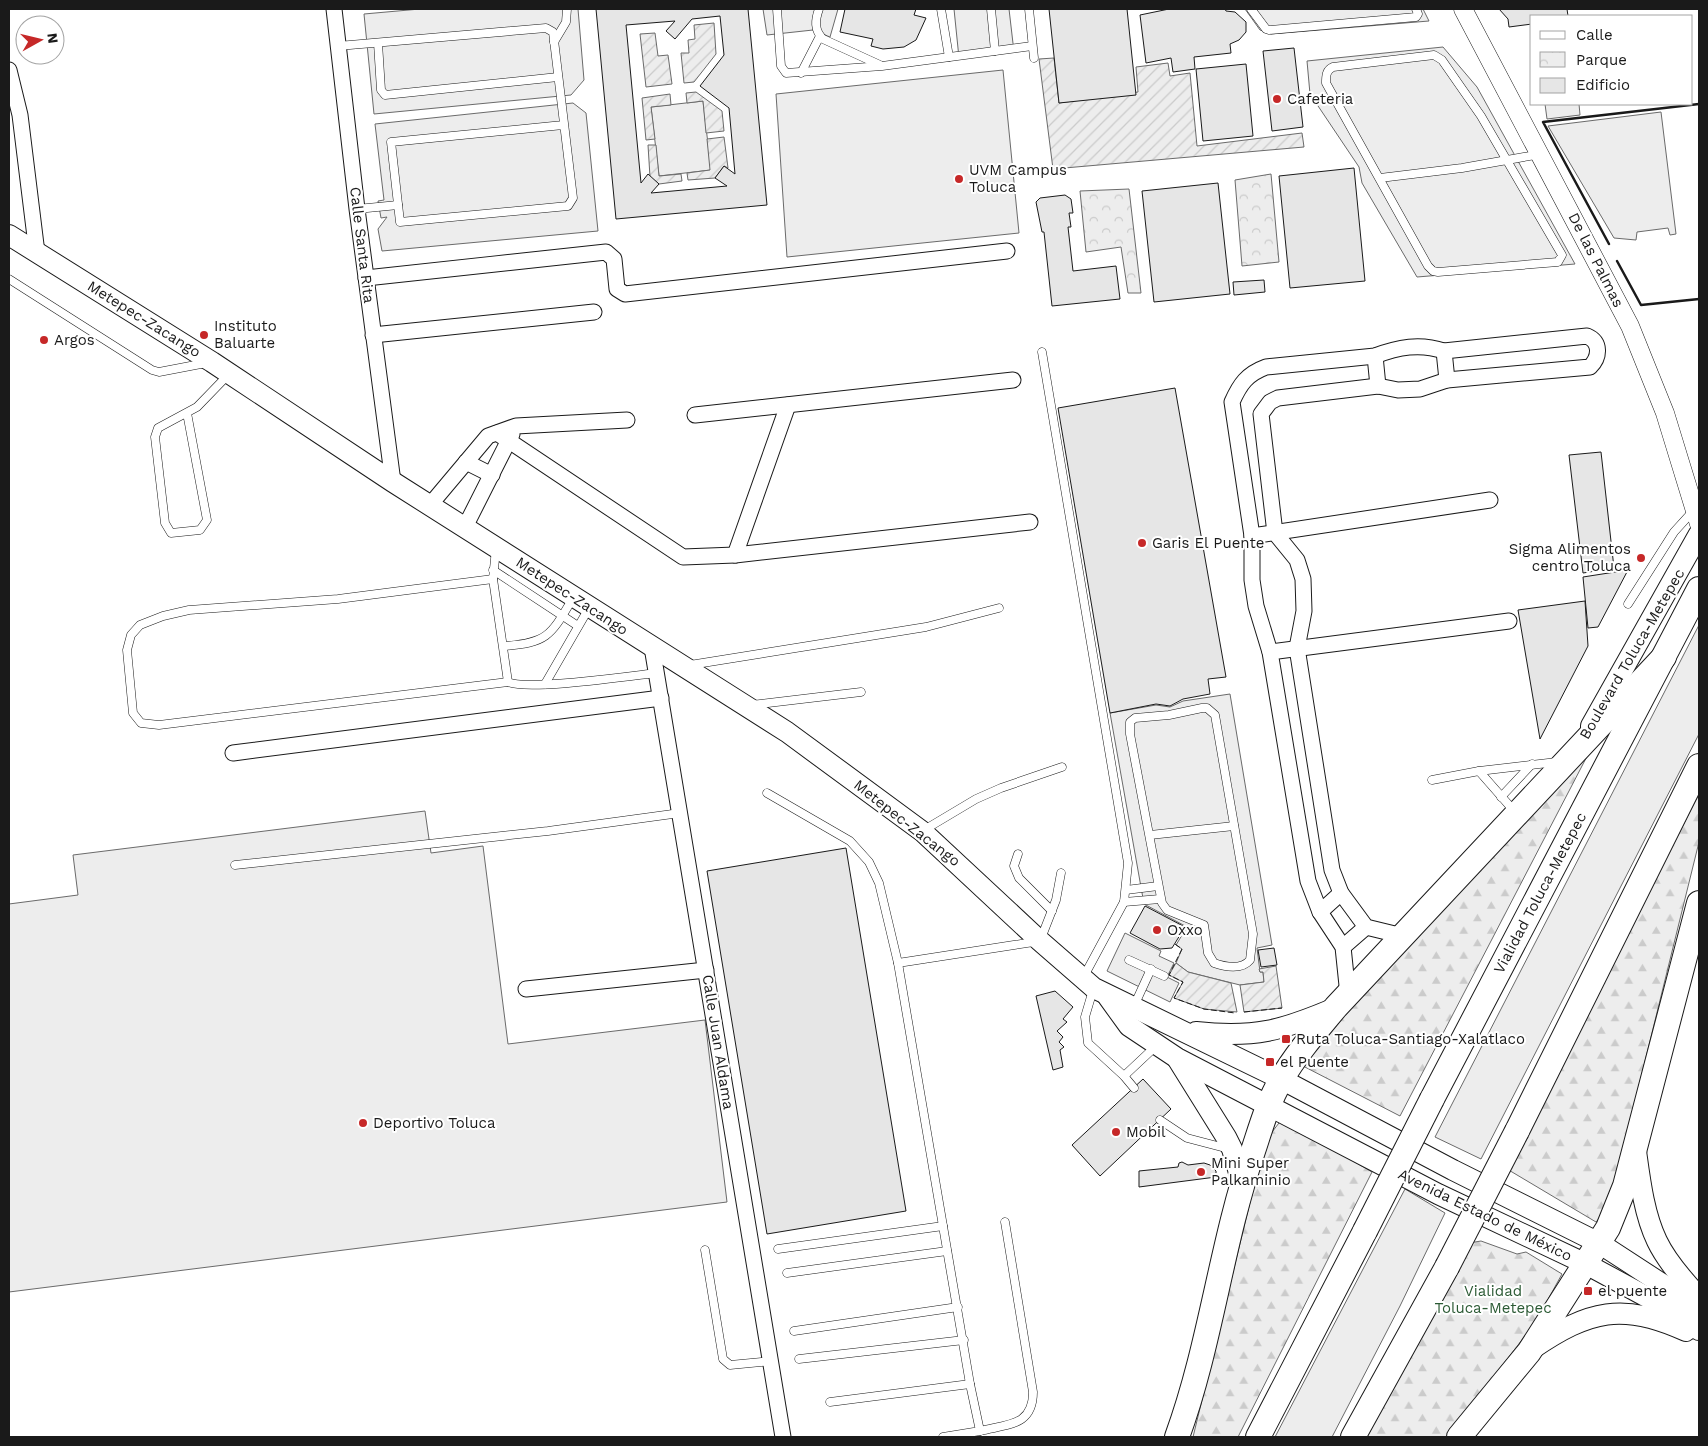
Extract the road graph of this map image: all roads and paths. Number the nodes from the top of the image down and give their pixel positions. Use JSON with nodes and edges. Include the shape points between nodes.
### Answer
{"nodes":[{"id":1,"x":334,"y":9,"type":"edge"},
{"id":2,"x":567,"y":9,"type":"edge"},
{"id":3,"x":777,"y":9,"type":"edge"},
{"id":4,"x":819,"y":9,"type":"edge"},
{"id":5,"x":941,"y":9,"type":"edge"},
{"id":6,"x":991,"y":9,"type":"edge"},
{"id":7,"x":1029,"y":9,"type":"edge"},
{"id":8,"x":1251,"y":9,"type":"edge"},
{"id":9,"x":1416,"y":9,"type":"edge"},
{"id":10,"x":1463,"y":9,"type":"edge"},
{"id":11,"x":820,"y":36,"type":"junction"},
{"id":12,"x":554,"y":42,"type":"junction"},
{"id":13,"x":378,"y":43,"type":"junction"},
{"id":14,"x":338,"y":46,"type":"junction"},
{"id":15,"x":1032,"y":46,"type":"junction"},
{"id":16,"x":995,"y":51,"type":"junction"},
{"id":17,"x":949,"y":57,"type":"junction"},
{"id":18,"x":1034,"y":58,"type":"dead end"},
{"id":19,"x":882,"y":66,"type":"junction"},
{"id":20,"x":9,"y":70,"type":"edge"},
{"id":21,"x":802,"y":73,"type":"junction"},
{"id":22,"x":558,"y":77,"type":"junction"},
{"id":23,"x":563,"y":125,"type":"junction"},
{"id":24,"x":1541,"y":154,"type":"junction"},
{"id":25,"x":1507,"y":161,"type":"junction"},
{"id":26,"x":1380,"y":178,"type":"junction"},
{"id":27,"x":398,"y":205,"type":"junction"},
{"id":28,"x":357,"y":209,"type":"junction"},
{"id":29,"x":9,"y":235,"type":"edge"},
{"id":30,"x":1007,"y":252,"type":"dead end"},
{"id":31,"x":37,"y":253,"type":"junction"},
{"id":32,"x":366,"y":278,"type":"junction"},
{"id":33,"x":9,"y":279,"type":"edge"},
{"id":34,"x":594,"y":312,"type":"dead end"},
{"id":35,"x":373,"y":335,"type":"junction"},
{"id":36,"x":1444,"y":351,"type":"junction"},
{"id":37,"x":1042,"y":352,"type":"dead end"},
{"id":38,"x":1375,"y":356,"type":"junction"},
{"id":39,"x":212,"y":362,"type":"junction"},
{"id":40,"x":230,"y":374,"type":"junction"},
{"id":41,"x":1013,"y":380,"type":"dead end"},
{"id":42,"x":1447,"y":380,"type":"junction"},
{"id":43,"x":1378,"y":386,"type":"junction"},
{"id":44,"x":788,"y":405,"type":"junction"},
{"id":45,"x":187,"y":413,"type":"junction"},
{"id":46,"x":696,"y":415,"type":"dead end"},
{"id":47,"x":627,"y":420,"type":"dead end"},
{"id":48,"x":503,"y":437,"type":"junction"},
{"id":49,"x":466,"y":462,"type":"junction"},
{"id":50,"x":492,"y":475,"type":"junction"},
{"id":51,"x":393,"y":482,"type":"junction"},
{"id":52,"x":1490,"y":500,"type":"dead end"},
{"id":53,"x":430,"y":505,"type":"junction"},
{"id":54,"x":1697,"y":516,"type":"edge"},
{"id":55,"x":1030,"y":522,"type":"dead end"},
{"id":56,"x":465,"y":527,"type":"junction"},
{"id":57,"x":1275,"y":533,"type":"junction"},
{"id":58,"x":1699,"y":534,"type":"edge"},
{"id":59,"x":1252,"y":536,"type":"junction"},
{"id":60,"x":496,"y":547,"type":"junction"},
{"id":61,"x":735,"y":555,"type":"junction"},
{"id":62,"x":493,"y":570,"type":"junction"},
{"id":63,"x":493,"y":579,"type":"junction"},
{"id":64,"x":1699,"y":589,"type":"edge"},
{"id":65,"x":582,"y":602,"type":"junction"},
{"id":66,"x":1628,"y":604,"type":"dead end"},
{"id":67,"x":999,"y":608,"type":"dead end"},
{"id":68,"x":563,"y":616,"type":"junction"},
{"id":69,"x":1509,"y":621,"type":"dead end"},
{"id":70,"x":578,"y":626,"type":"junction"},
{"id":71,"x":504,"y":646,"type":"junction"},
{"id":72,"x":652,"y":647,"type":"junction"},
{"id":73,"x":1298,"y":648,"type":"junction"},
{"id":74,"x":1270,"y":652,"type":"junction"},
{"id":75,"x":1664,"y":657,"type":"junction"},
{"id":76,"x":683,"y":666,"type":"junction"},
{"id":77,"x":656,"y":673,"type":"junction"},
{"id":78,"x":508,"y":682,"type":"junction"},
{"id":79,"x":545,"y":684,"type":"junction"},
{"id":80,"x":861,"y":692,"type":"dead end"},
{"id":81,"x":661,"y":698,"type":"junction"},
{"id":82,"x":746,"y":706,"type":"junction"},
{"id":83,"x":233,"y":753,"type":"dead end"},
{"id":84,"x":1572,"y":754,"type":"junction"},
{"id":85,"x":1532,"y":764,"type":"junction"},
{"id":86,"x":1699,"y":766,"type":"edge"},
{"id":87,"x":1062,"y":767,"type":"dead end"},
{"id":88,"x":1479,"y":771,"type":"junction"},
{"id":89,"x":1432,"y":780,"type":"dead end"},
{"id":90,"x":767,"y":794,"type":"dead end"},
{"id":91,"x":1509,"y":805,"type":"junction"},
{"id":92,"x":680,"y":813,"type":"junction"},
{"id":93,"x":1234,"y":826,"type":"junction"},
{"id":94,"x":923,"y":832,"type":"junction"},
{"id":95,"x":1150,"y":835,"type":"junction"},
{"id":96,"x":1018,"y":854,"type":"dead end"},
{"id":97,"x":235,"y":866,"type":"dead end"},
{"id":98,"x":1061,"y":873,"type":"dead end"},
{"id":99,"x":1158,"y":886,"type":"junction"},
{"id":100,"x":1126,"y":890,"type":"junction"},
{"id":101,"x":1341,"y":893,"type":"junction"},
{"id":102,"x":1160,"y":899,"type":"junction"},
{"id":103,"x":1124,"y":902,"type":"junction"},
{"id":104,"x":1699,"y":903,"type":"edge"},
{"id":105,"x":1052,"y":911,"type":"junction"},
{"id":106,"x":1320,"y":912,"type":"junction"},
{"id":107,"x":1366,"y":927,"type":"junction"},
{"id":108,"x":1403,"y":936,"type":"junction"},
{"id":109,"x":1040,"y":941,"type":"junction"},
{"id":110,"x":1343,"y":948,"type":"junction"},
{"id":111,"x":1129,"y":960,"type":"dead end"},
{"id":112,"x":898,"y":964,"type":"junction"},
{"id":113,"x":706,"y":970,"type":"junction"},
{"id":114,"x":1150,"y":970,"type":"junction"},
{"id":115,"x":1164,"y":976,"type":"dead end"},
{"id":116,"x":1095,"y":987,"type":"junction"},
{"id":117,"x":526,"y":989,"type":"dead end"},
{"id":118,"x":1342,"y":1001,"type":"junction"},
{"id":119,"x":1134,"y":1008,"type":"junction"},
{"id":120,"x":1184,"y":1031,"type":"junction"},
{"id":121,"x":1156,"y":1046,"type":"junction"},
{"id":122,"x":1177,"y":1058,"type":"junction"},
{"id":123,"x":1124,"y":1076,"type":"junction"},
{"id":124,"x":1281,"y":1079,"type":"junction"},
{"id":125,"x":1134,"y":1088,"type":"dead end"},
{"id":126,"x":1268,"y":1106,"type":"junction"},
{"id":127,"x":1160,"y":1120,"type":"dead end"},
{"id":128,"x":1635,"y":1142,"type":"junction"},
{"id":129,"x":1232,"y":1150,"type":"junction"},
{"id":130,"x":1242,"y":1183,"type":"junction"},
{"id":131,"x":1005,"y":1222,"type":"dead end"},
{"id":132,"x":944,"y":1226,"type":"junction"},
{"id":133,"x":1599,"y":1243,"type":"junction"},
{"id":134,"x":778,"y":1249,"type":"dead end"},
{"id":135,"x":705,"y":1250,"type":"dead end"},
{"id":136,"x":948,"y":1251,"type":"junction"},
{"id":137,"x":1586,"y":1264,"type":"junction"},
{"id":138,"x":787,"y":1273,"type":"dead end"},
{"id":139,"x":1699,"y":1296,"type":"edge"},
{"id":140,"x":958,"y":1307,"type":"junction"},
{"id":141,"x":1699,"y":1308,"type":"edge"},
{"id":142,"x":1699,"y":1330,"type":"edge"},
{"id":143,"x":794,"y":1331,"type":"dead end"},
{"id":144,"x":1699,"y":1337,"type":"edge"},
{"id":145,"x":964,"y":1340,"type":"junction"},
{"id":146,"x":1529,"y":1352,"type":"junction"},
{"id":147,"x":799,"y":1359,"type":"dead end"},
{"id":148,"x":770,"y":1361,"type":"junction"},
{"id":149,"x":970,"y":1384,"type":"junction"},
{"id":150,"x":830,"y":1402,"type":"dead end"},
{"id":151,"x":980,"y":1430,"type":"junction"},
{"id":152,"x":783,"y":1437,"type":"edge"},
{"id":153,"x":943,"y":1437,"type":"edge"},
{"id":154,"x":1177,"y":1437,"type":"edge"},
{"id":155,"x":1258,"y":1437,"type":"edge"},
{"id":156,"x":1354,"y":1437,"type":"edge"},
{"id":157,"x":1459,"y":1437,"type":"edge"}],
"edges":[{"from":1,"to":14,"type":"street","name":"Calle Santa Rita"},
{"from":2,"to":12,"type":"lane","via":[[566,22]]},
{"from":3,"to":21,"type":"lane","via":[[781,66],[786,73]]},
{"from":4,"to":11,"type":"lane","via":[[816,24]]},
{"from":5,"to":17,"type":"lane"},
{"from":6,"to":16,"type":"lane"},
{"from":7,"to":15,"type":"lane"},
{"from":8,"to":9,"type":"lane","via":[[1268,30],[1416,16]]},
{"from":10,"to":24,"type":"street","name":"De las Palmas"},
{"from":11,"to":19,"type":"lane"},
{"from":11,"to":21,"type":"lane"},
{"from":12,"to":13,"type":"lane","via":[[553,32],[546,28]]},
{"from":12,"to":22,"type":"lane"},
{"from":13,"to":14,"type":"lane"},
{"from":13,"to":22,"type":"lane","via":[[385,95]]},
{"from":14,"to":28,"type":"street","name":"Calle Santa Rita"},
{"from":15,"to":16,"type":"lane"},
{"from":15,"to":18,"type":"lane"},
{"from":16,"to":17,"type":"lane"},
{"from":17,"to":19,"type":"lane"},
{"from":19,"to":21,"type":"lane"},
{"from":20,"to":31,"type":"street","via":[[20,116]]},
{"from":22,"to":23,"type":"lane"},
{"from":23,"to":27,"type":"lane","via":[[391,142]]},
{"from":23,"to":27,"type":"lane","via":[[573,198],[568,206],[400,222]]},
{"from":24,"to":25,"type":"lane"},
{"from":24,"to":54,"type":"street","name":"De las Palmas","via":[[1630,326],[1665,413]]},
{"from":25,"to":26,"type":"lane"},
{"from":25,"to":26,"type":"lane","via":[[1562,255],[1558,262],[1433,271]]},
{"from":25,"to":26,"type":"lane","via":[[1481,116],[1438,56],[1333,67],[1327,72],[1326,83]]},
{"from":27,"to":28,"type":"lane"},
{"from":28,"to":32,"type":"street","name":"Calle Santa Rita"},
{"from":29,"to":31,"type":"main road","name":"Metepec-Zacango"},
{"from":30,"to":32,"type":"street","via":[[625,294],[617,290],[614,258],[606,252]]},
{"from":31,"to":39,"type":"main road","name":"Metepec-Zacango"},
{"from":32,"to":35,"type":"street","name":"Calle Santa Rita"},
{"from":33,"to":39,"type":"lane","via":[[152,370],[159,372]]},
{"from":34,"to":35,"type":"street"},
{"from":35,"to":51,"type":"street","name":"Calle Santa Rita"},
{"from":36,"to":38,"type":"street","via":[[1422,345],[1389,350]]},
{"from":36,"to":42,"type":"street"},
{"from":36,"to":42,"type":"street","via":[[1587,336],[1594,341],[1598,351],[1598,357],[1590,367]]},
{"from":37,"to":100,"type":"lane","via":[[1126,849]]},
{"from":38,"to":43,"type":"street"},
{"from":38,"to":59,"type":"street","via":[[1266,368],[1251,373],[1240,385],[1232,402]]},
{"from":39,"to":40,"type":"main road","name":"Metepec-Zacango"},
{"from":40,"to":45,"type":"lane"},
{"from":40,"to":51,"type":"main road","name":"Metepec-Zacango"},
{"from":41,"to":44,"type":"street"},
{"from":42,"to":43,"type":"street","via":[[1420,390]]},
{"from":43,"to":57,"type":"street","via":[[1278,398],[1265,408],[1261,421]]},
{"from":44,"to":46,"type":"street"},
{"from":44,"to":61,"type":"street"},
{"from":45,"to":45,"type":"lane","via":[[207,520],[200,530],[171,533],[165,523],[155,437],[163,425]]},
{"from":47,"to":48,"type":"street","via":[[516,426]]},
{"from":48,"to":49,"type":"street","via":[[488,436]]},
{"from":48,"to":50,"type":"street"},
{"from":48,"to":61,"type":"street","via":[[676,554],[692,559]]},
{"from":49,"to":50,"type":"street"},
{"from":49,"to":53,"type":"street"},
{"from":50,"to":56,"type":"street"},
{"from":51,"to":53,"type":"main road","name":"Metepec-Zacango"},
{"from":52,"to":57,"type":"street"},
{"from":53,"to":56,"type":"main road","name":"Metepec-Zacango"},
{"from":54,"to":66,"type":"lane","via":[[1674,532]]},
{"from":55,"to":61,"type":"street"},
{"from":56,"to":60,"type":"main road","name":"Metepec-Zacango"},
{"from":57,"to":59,"type":"street"},
{"from":57,"to":73,"type":"street","via":[[1297,560],[1303,579],[1304,611]]},
{"from":58,"to":84,"type":"main road","name":"Boulevard Toluca-Metepec"},
{"from":59,"to":74,"type":"street","via":[[1252,580],[1256,606]]},
{"from":60,"to":62,"type":"lane"},
{"from":60,"to":65,"type":"main road","name":"Metepec-Zacango"},
{"from":62,"to":63,"type":"lane"},
{"from":62,"to":68,"type":"lane"},
{"from":63,"to":71,"type":"lane"},
{"from":63,"to":78,"type":"lane","via":[[338,599],[189,610],[163,616],[140,625],[131,635],[127,650],[132,713],[141,724],[160,725]]},
{"from":64,"to":75,"type":"highway","name":"Vialidad Toluca-Metepec"},
{"from":65,"to":68,"type":"lane"},
{"from":65,"to":70,"type":"lane"},
{"from":65,"to":72,"type":"main road","name":"Metepec-Zacango"},
{"from":67,"to":76,"type":"lane","via":[[926,627]]},
{"from":68,"to":70,"type":"lane"},
{"from":68,"to":71,"type":"lane","via":[[552,632],[542,638],[524,645]]},
{"from":69,"to":73,"type":"street"},
{"from":70,"to":79,"type":"lane"},
{"from":71,"to":78,"type":"lane"},
{"from":72,"to":76,"type":"main road","name":"Metepec-Zacango"},
{"from":72,"to":77,"type":"street","name":"Calle Juan Aldama"},
{"from":73,"to":74,"type":"street"},
{"from":73,"to":101,"type":"street","via":[[1332,870]]},
{"from":74,"to":106,"type":"street","via":[[1308,881]]},
{"from":75,"to":84,"type":"highway"},
{"from":75,"to":155,"type":"highway","name":"Vialidad Toluca-Metepec","bridge":true},
{"from":76,"to":82,"type":"main road","name":"Metepec-Zacango"},
{"from":77,"to":79,"type":"lane"},
{"from":77,"to":81,"type":"street","name":"Calle Juan Aldama"},
{"from":78,"to":79,"type":"lane"},
{"from":80,"to":82,"type":"lane"},
{"from":81,"to":83,"type":"street"},
{"from":81,"to":92,"type":"street","name":"Calle Juan Aldama"},
{"from":82,"to":94,"type":"main road","name":"Metepec-Zacango","via":[[787,732]]},
{"from":84,"to":85,"type":"lane"},
{"from":84,"to":91,"type":"highway"},
{"from":85,"to":88,"type":"lane"},
{"from":85,"to":91,"type":"lane"},
{"from":86,"to":156,"type":"highway","bridge":true,"via":[[1447,1267]]},
{"from":87,"to":94,"type":"lane","via":[[976,799]]},
{"from":88,"to":89,"type":"lane"},
{"from":88,"to":91,"type":"lane"},
{"from":90,"to":112,"type":"lane","via":[[841,834],[869,862],[879,883]]},
{"from":91,"to":108,"type":"highway"},
{"from":92,"to":97,"type":"lane"},
{"from":92,"to":113,"type":"street","name":"Calle Juan Aldama"},
{"from":93,"to":95,"type":"lane"},
{"from":93,"to":95,"type":"lane","via":[[1215,715],[1211,710],[1202,708],[1135,718],[1130,722]]},
{"from":93,"to":102,"type":"lane","via":[[1253,934],[1253,949],[1248,963],[1223,967],[1214,964],[1208,954],[1204,925],[1167,910]]},
{"from":94,"to":109,"type":"main road","name":"Metepec-Zacango"},
{"from":95,"to":99,"type":"lane"},
{"from":96,"to":105,"type":"lane","via":[[1014,866],[1018,878]]},
{"from":98,"to":105,"type":"lane"},
{"from":99,"to":100,"type":"lane"},
{"from":99,"to":102,"type":"lane"},
{"from":100,"to":103,"type":"lane"},
{"from":101,"to":106,"type":"street"},
{"from":101,"to":107,"type":"street"},
{"from":102,"to":103,"type":"lane"},
{"from":103,"to":116,"type":"lane"},
{"from":104,"to":128,"type":"highway"},
{"from":105,"to":109,"type":"lane"},
{"from":106,"to":110,"type":"street"},
{"from":107,"to":108,"type":"street"},
{"from":107,"to":110,"type":"street"},
{"from":108,"to":118,"type":"highway"},
{"from":109,"to":112,"type":"lane"},
{"from":109,"to":116,"type":"main road","name":"Metepec-Zacango"},
{"from":110,"to":118,"type":"street"},
{"from":111,"to":114,"type":"lane"},
{"from":112,"to":132,"type":"lane"},
{"from":113,"to":117,"type":"street"},
{"from":113,"to":148,"type":"street","name":"Calle Juan Aldama"},
{"from":114,"to":115,"type":"lane"},
{"from":114,"to":119,"type":"lane"},
{"from":116,"to":119,"type":"main road","name":"Metepec-Zacango"},
{"from":116,"to":121,"type":"main road","name":"Metepec-Zacango","via":[[1129,1026]]},
{"from":116,"to":123,"type":"lane","via":[[1084,1017],[1088,1043]]},
{"from":118,"to":120,"type":"main road","via":[[1305,1022],[1277,1030],[1222,1035]]},
{"from":118,"to":124,"type":"highway"},
{"from":119,"to":120,"type":"main road","name":"Metepec-Zacango"},
{"from":120,"to":124,"type":"main road","name":"Metepec-Zacango"},
{"from":121,"to":122,"type":"main road","name":"Metepec-Zacango"},
{"from":121,"to":123,"type":"lane"},
{"from":122,"to":126,"type":"main road","name":"Metepec-Zacango"},
{"from":122,"to":129,"type":"main road"},
{"from":123,"to":125,"type":"lane"},
{"from":124,"to":126,"type":"highway"},
{"from":124,"to":133,"type":"main road","name":"Avenida Estado de México"},
{"from":126,"to":130,"type":"highway"},
{"from":126,"to":137,"type":"main road","name":"Avenida Estado de México","via":[[1438,1194]]},
{"from":127,"to":129,"type":"lane","via":[[1187,1138]]},
{"from":128,"to":133,"type":"highway","via":[[1616,1211]]},
{"from":128,"to":139,"type":"main road","via":[[1645,1201],[1657,1241],[1683,1280]]},
{"from":129,"to":130,"type":"main road"},
{"from":130,"to":154,"type":"highway","via":[[1191,1399]]},
{"from":131,"to":151,"type":"lane","via":[[1033,1405],[1028,1416],[1016,1422]]},
{"from":132,"to":134,"type":"lane"},
{"from":132,"to":136,"type":"lane"},
{"from":133,"to":137,"type":"highway"},
{"from":133,"to":141,"type":"main road","name":"Avenida Estado de México"},
{"from":135,"to":148,"type":"lane","via":[[723,1359],[730,1365]]},
{"from":136,"to":138,"type":"lane"},
{"from":136,"to":140,"type":"lane"},
{"from":137,"to":142,"type":"main road","name":"Avenida Estado de México","via":[[1671,1310]]},
{"from":137,"to":146,"type":"highway"},
{"from":140,"to":143,"type":"lane"},
{"from":140,"to":145,"type":"lane"},
{"from":144,"to":146,"type":"main road","via":[[1668,1322],[1638,1314],[1618,1313],[1580,1321]]},
{"from":145,"to":147,"type":"lane"},
{"from":145,"to":149,"type":"lane"},
{"from":146,"to":157,"type":"highway"},
{"from":148,"to":152,"type":"street","name":"Calle Juan Aldama"},
{"from":149,"to":150,"type":"lane"},
{"from":149,"to":151,"type":"lane"},
{"from":151,"to":153,"type":"lane"}]}
